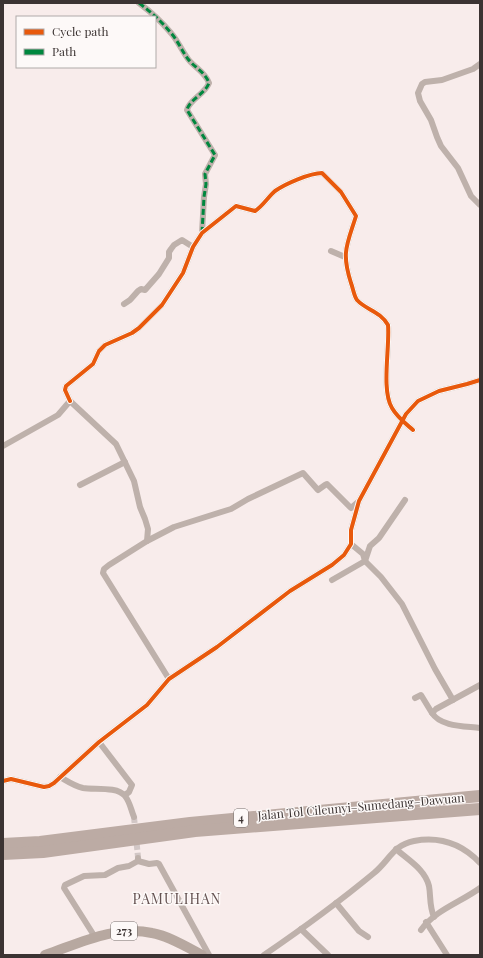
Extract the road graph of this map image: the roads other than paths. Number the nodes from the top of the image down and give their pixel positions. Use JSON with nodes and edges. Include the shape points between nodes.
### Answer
{"nodes":[{"id":1,"x":138,"y":3,"type":"edge"},
{"id":2,"x":156,"y":16,"type":"edge"},
{"id":3,"x":156,"y":16,"type":"edge"},
{"id":4,"x":480,"y":64,"type":"edge"},
{"id":5,"x":480,"y":205,"type":"edge"},
{"id":6,"x":202,"y":233,"type":"junction"},
{"id":7,"x":193,"y":247,"type":"junction"},
{"id":8,"x":331,"y":251,"type":"dead end"},
{"id":9,"x":345,"y":257,"type":"junction"},
{"id":10,"x":124,"y":304,"type":"dead end"},
{"id":11,"x":480,"y":380,"type":"edge"},
{"id":12,"x":70,"y":401,"type":"junction"},
{"id":13,"x":402,"y":421,"type":"junction"},
{"id":14,"x":413,"y":430,"type":"dead end"},
{"id":15,"x":3,"y":446,"type":"edge"},
{"id":16,"x":125,"y":462,"type":"junction"},
{"id":17,"x":80,"y":485,"type":"dead end"},
{"id":18,"x":405,"y":500,"type":"dead end"},
{"id":19,"x":359,"y":501,"type":"junction"},
{"id":20,"x":147,"y":541,"type":"junction"},
{"id":21,"x":351,"y":544,"type":"junction"},
{"id":22,"x":365,"y":561,"type":"junction"},
{"id":23,"x":332,"y":580,"type":"dead end"},
{"id":24,"x":169,"y":679,"type":"junction"},
{"id":25,"x":480,"y":685,"type":"edge"},
{"id":26,"x":415,"y":698,"type":"dead end"},
{"id":27,"x":453,"y":700,"type":"junction"},
{"id":28,"x":432,"y":713,"type":"junction"},
{"id":29,"x":480,"y":728,"type":"edge"},
{"id":30,"x":99,"y":742,"type":"junction"},
{"id":31,"x":60,"y":777,"type":"junction"},
{"id":32,"x":3,"y":781,"type":"edge"},
{"id":33,"x":125,"y":795,"type":"junction"},
{"id":34,"x":480,"y":796,"type":"edge"},
{"id":35,"x":480,"y":809,"type":"edge"},
{"id":36,"x":134,"y":817,"type":"tunnel mouth"},
{"id":37,"x":3,"y":844,"type":"edge"},
{"id":38,"x":396,"y":849,"type":"junction"},
{"id":39,"x":3,"y":854,"type":"edge"},
{"id":40,"x":480,"y":863,"type":"edge"},
{"id":41,"x":480,"y":888,"type":"edge"},
{"id":42,"x":336,"y":903,"type":"junction"},
{"id":43,"x":434,"y":917,"type":"junction"},
{"id":44,"x":426,"y":922,"type":"junction"},
{"id":45,"x":301,"y":930,"type":"junction"},
{"id":46,"x":421,"y":930,"type":"dead end"},
{"id":47,"x":95,"y":937,"type":"junction"},
{"id":48,"x":368,"y":937,"type":"dead end"},
{"id":49,"x":45,"y":955,"type":"edge"},
{"id":50,"x":202,"y":955,"type":"edge"},
{"id":51,"x":209,"y":955,"type":"edge"},
{"id":52,"x":264,"y":955,"type":"edge"},
{"id":53,"x":328,"y":955,"type":"edge"},
{"id":54,"x":447,"y":955,"type":"edge"}],
"edges":[{"from":1,"to":3,"type":"street"},
{"from":2,"to":6,"type":"street","via":[[172,34],[187,58],[206,76],[209,83],[187,110],[215,155],[205,174]]},
{"from":4,"to":5,"type":"street","via":[[442,80],[425,82],[418,93],[439,142],[458,168],[471,196]]},
{"from":6,"to":7,"type":"street"},
{"from":6,"to":9,"type":"street","via":[[236,206],[255,210],[275,191],[311,175],[322,173],[341,192],[356,216]]},
{"from":7,"to":10,"type":"street","via":[[182,240],[174,245],[169,252],[169,258],[153,282],[145,290],[140,289]]},
{"from":7,"to":12,"type":"street","via":[[183,273],[162,305],[132,334],[105,345],[93,364],[66,386]]},
{"from":8,"to":9,"type":"street"},
{"from":9,"to":13,"type":"street","via":[[347,271],[358,301],[385,320],[388,326],[387,395],[391,408]]},
{"from":11,"to":13,"type":"street","via":[[439,391],[418,401]]},
{"from":12,"to":15,"type":"street","via":[[58,415]]},
{"from":12,"to":16,"type":"street","via":[[116,444]]},
{"from":13,"to":14,"type":"street"},
{"from":13,"to":19,"type":"street"},
{"from":16,"to":17,"type":"street"},
{"from":16,"to":20,"type":"street","via":[[146,519]]},
{"from":18,"to":22,"type":"street","via":[[379,538],[370,546]]},
{"from":19,"to":20,"type":"street","via":[[350,507],[327,484],[318,490],[303,473],[231,509],[174,527]]},
{"from":19,"to":21,"type":"street","via":[[351,530]]},
{"from":20,"to":24,"type":"street","via":[[109,564],[103,573]]},
{"from":21,"to":22,"type":"street","via":[[363,554]]},
{"from":21,"to":24,"type":"street","via":[[344,555],[332,565],[290,591],[217,647]]},
{"from":22,"to":23,"type":"street"},
{"from":22,"to":27,"type":"street","via":[[402,604]]},
{"from":24,"to":30,"type":"street","via":[[147,704]]},
{"from":25,"to":27,"type":"street"},
{"from":26,"to":28,"type":"street","via":[[421,696]]},
{"from":27,"to":28,"type":"street"},
{"from":28,"to":29,"type":"street","via":[[448,723]]},
{"from":30,"to":31,"type":"street"},
{"from":30,"to":33,"type":"street","via":[[132,785]]},
{"from":31,"to":32,"type":"street","via":[[44,787],[11,779]]},
{"from":31,"to":33,"type":"street","via":[[83,788],[106,789]]},
{"from":33,"to":36,"type":"street"},
{"from":34,"to":37,"type":"highway","name":"Jalan Tol Cileunyi–Sumedang–Dawuan","number":"4","via":[[198,822],[40,842]]},
{"from":35,"to":39,"type":"highway","name":"Jalan Tol Cileunyi–Sumedang–Dawuan","number":"4","via":[[195,831],[43,852]]},
{"from":38,"to":40,"type":"street","via":[[414,841],[438,840],[456,844]]},
{"from":38,"to":42,"type":"street","via":[[376,872]]},
{"from":38,"to":43,"type":"street","via":[[424,873]]},
{"from":41,"to":43,"type":"street"},
{"from":42,"to":45,"type":"street"},
{"from":42,"to":48,"type":"street","via":[[359,931]]},
{"from":43,"to":44,"type":"street"},
{"from":44,"to":46,"type":"street"},
{"from":44,"to":54,"type":"street"},
{"from":45,"to":52,"type":"street"},
{"from":45,"to":53,"type":"street"},
{"from":47,"to":49,"type":"main road","number":"273"},
{"from":47,"to":50,"type":"main road","number":"273","via":[[124,931],[153,933]]},
{"from":47,"to":51,"type":"street","via":[[64,888],[65,885],[84,876],[105,875],[138,859],[149,864],[159,864]]}]}
